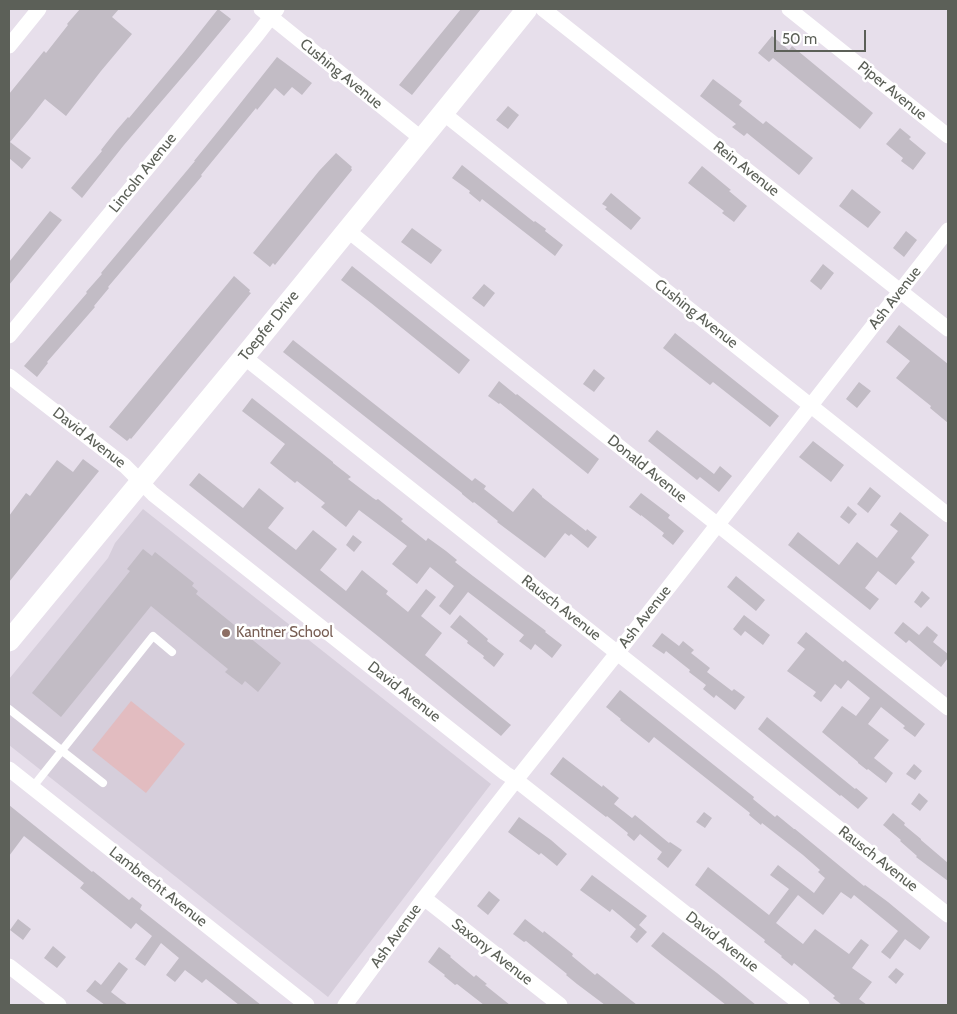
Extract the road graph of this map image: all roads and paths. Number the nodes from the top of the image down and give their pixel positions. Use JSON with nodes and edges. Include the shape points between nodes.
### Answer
{"nodes":[{"id":1,"x":39,"y":9,"type":"edge"},
{"id":2,"x":527,"y":9,"type":"edge"},
{"id":3,"x":543,"y":9,"type":"edge"},
{"id":4,"x":788,"y":9,"type":"edge"},
{"id":5,"x":269,"y":11,"type":"edge"},
{"id":6,"x":9,"y":46,"type":"edge"},
{"id":7,"x":443,"y":113,"type":"junction"},
{"id":8,"x":948,"y":136,"type":"edge"},
{"id":9,"x":422,"y":139,"type":"junction"},
{"id":10,"x":347,"y":230,"type":"junction"},
{"id":11,"x":948,"y":230,"type":"edge"},
{"id":12,"x":900,"y":291,"type":"junction"},
{"id":13,"x":948,"y":329,"type":"edge"},
{"id":14,"x":9,"y":336,"type":"edge"},
{"id":15,"x":244,"y":357,"type":"junction"},
{"id":16,"x":9,"y":376,"type":"edge"},
{"id":17,"x":810,"y":405,"type":"junction"},
{"id":18,"x":140,"y":482,"type":"junction"},
{"id":19,"x":948,"y":515,"type":"edge"},
{"id":20,"x":717,"y":525,"type":"junction"},
{"id":21,"x":9,"y":641,"type":"edge"},
{"id":22,"x":172,"y":652,"type":"dead end"},
{"id":23,"x":618,"y":652,"type":"junction"},
{"id":24,"x":948,"y":708,"type":"edge"},
{"id":25,"x":9,"y":710,"type":"edge"},
{"id":26,"x":62,"y":751,"type":"junction"},
{"id":27,"x":9,"y":769,"type":"edge"},
{"id":28,"x":516,"y":780,"type":"junction"},
{"id":29,"x":102,"y":783,"type":"dead end"},
{"id":30,"x":32,"y":788,"type":"junction"},
{"id":31,"x":424,"y":898,"type":"junction"},
{"id":32,"x":948,"y":915,"type":"edge"},
{"id":33,"x":9,"y":966,"type":"edge"},
{"id":34,"x":59,"y":1005,"type":"edge"},
{"id":35,"x":307,"y":1005,"type":"edge"},
{"id":36,"x":345,"y":1005,"type":"edge"},
{"id":37,"x":560,"y":1005,"type":"edge"},
{"id":38,"x":802,"y":1005,"type":"edge"}],
"edges":[{"from":1,"to":6,"type":"street"},
{"from":2,"to":7,"type":"street","name":"Toepfer Drive"},
{"from":3,"to":12,"type":"street","name":"Rein Avenue"},
{"from":4,"to":8,"type":"street","name":"Piper Avenue"},
{"from":5,"to":9,"type":"street","name":"Cushing Avenue"},
{"from":5,"to":14,"type":"street","name":"Lincoln Avenue","via":[[244,50]]},
{"from":7,"to":9,"type":"street","name":"Toepfer Drive"},
{"from":7,"to":17,"type":"street","name":"Cushing Avenue"},
{"from":9,"to":10,"type":"street","name":"Toepfer Drive"},
{"from":10,"to":15,"type":"street","name":"Toepfer Drive"},
{"from":10,"to":20,"type":"street","name":"Donald Avenue"},
{"from":11,"to":12,"type":"street","name":"Ash Avenue"},
{"from":12,"to":13,"type":"street","name":"Rein Avenue"},
{"from":12,"to":17,"type":"street","name":"Ash Avenue"},
{"from":15,"to":18,"type":"street","name":"Toepfer Drive"},
{"from":15,"to":23,"type":"street","name":"Rausch Avenue"},
{"from":16,"to":18,"type":"street","name":"David Avenue","via":[[125,466]]},
{"from":17,"to":19,"type":"street","name":"Cushing Avenue"},
{"from":17,"to":20,"type":"street","name":"Ash Avenue"},
{"from":18,"to":21,"type":"street","name":"Toepfer Drive"},
{"from":18,"to":28,"type":"street","name":"David Avenue"},
{"from":20,"to":23,"type":"street","name":"Ash Avenue"},
{"from":20,"to":24,"type":"street","name":"Donald Avenue"},
{"from":22,"to":26,"type":"lane","via":[[153,636]]},
{"from":23,"to":28,"type":"street","name":"Ash Avenue"},
{"from":23,"to":32,"type":"street","name":"Rausch Avenue"},
{"from":25,"to":26,"type":"lane"},
{"from":26,"to":29,"type":"lane"},
{"from":26,"to":30,"type":"lane"},
{"from":27,"to":30,"type":"street","name":"Lambrecht Avenue"},
{"from":28,"to":31,"type":"street","name":"Ash Avenue"},
{"from":28,"to":38,"type":"street","name":"David Avenue"},
{"from":30,"to":35,"type":"street","name":"Lambrecht Avenue"},
{"from":31,"to":36,"type":"street","name":"Ash Avenue"},
{"from":31,"to":37,"type":"street","name":"Saxony Avenue"},
{"from":33,"to":34,"type":"street"}]}
